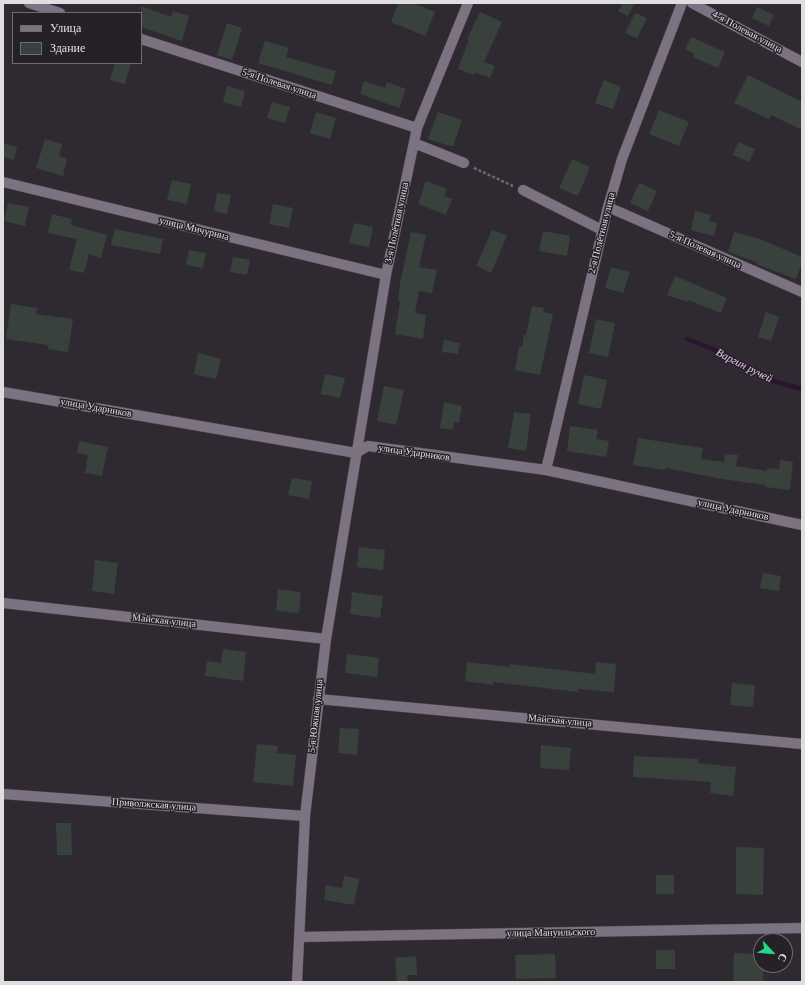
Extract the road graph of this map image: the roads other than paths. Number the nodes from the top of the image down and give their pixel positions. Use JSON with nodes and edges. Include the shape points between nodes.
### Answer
{"nodes":[{"id":1,"x":29,"y":3,"type":"edge"},
{"id":2,"x":468,"y":3,"type":"edge"},
{"id":3,"x":682,"y":3,"type":"edge"},
{"id":4,"x":692,"y":3,"type":"edge"},
{"id":5,"x":57,"y":12,"type":"edge"},
{"id":6,"x":142,"y":39,"type":"edge"},
{"id":7,"x":802,"y":62,"type":"edge"},
{"id":8,"x":417,"y":128,"type":"junction"},
{"id":9,"x":414,"y":143,"type":"junction"},
{"id":10,"x":464,"y":163,"type":"road end"},
{"id":11,"x":3,"y":182,"type":"edge"},
{"id":12,"x":523,"y":190,"type":"road end"},
{"id":13,"x":608,"y":207,"type":"junction"},
{"id":14,"x":602,"y":230,"type":"junction"},
{"id":15,"x":386,"y":275,"type":"junction"},
{"id":16,"x":802,"y":292,"type":"edge"},
{"id":17,"x":3,"y":392,"type":"edge"},
{"id":18,"x":356,"y":453,"type":"junction"},
{"id":19,"x":546,"y":470,"type":"junction"},
{"id":20,"x":802,"y":525,"type":"edge"},
{"id":21,"x":3,"y":603,"type":"edge"},
{"id":22,"x":326,"y":639,"type":"junction"},
{"id":23,"x":318,"y":699,"type":"junction"},
{"id":24,"x":802,"y":744,"type":"edge"},
{"id":25,"x":3,"y":794,"type":"edge"},
{"id":26,"x":305,"y":816,"type":"junction"},
{"id":27,"x":802,"y":928,"type":"edge"},
{"id":28,"x":299,"y":937,"type":"junction"},
{"id":29,"x":297,"y":982,"type":"edge"}],
"edges":[{"from":1,"to":5,"type":"street"},
{"from":2,"to":8,"type":"street","name":"3-я Полётная улица"},
{"from":3,"to":13,"type":"street","name":"2-я Полётная улица","via":[[622,160]]},
{"from":4,"to":7,"type":"street","name":"4-я Полевая улица"},
{"from":6,"to":8,"type":"street","name":"5-я Полевая улица"},
{"from":8,"to":9,"type":"street","name":"3-я Полётная улица"},
{"from":9,"to":10,"type":"street"},
{"from":9,"to":15,"type":"street","name":"3-я Полётная улица"},
{"from":11,"to":15,"type":"street","name":"улица Мичурина"},
{"from":12,"to":14,"type":"street"},
{"from":13,"to":14,"type":"street","name":"2-я Полётная улица"},
{"from":13,"to":16,"type":"street","name":"5-я Полевая улица"},
{"from":14,"to":19,"type":"street","name":"2-я Полётная улица"},
{"from":15,"to":18,"type":"street","name":"3-я Полётная улица"},
{"from":17,"to":18,"type":"street","name":"улица Ударников"},
{"from":18,"to":19,"type":"street","name":"улица Ударников","via":[[368,446]]},
{"from":18,"to":22,"type":"street","name":"5-я Южная улица"},
{"from":19,"to":20,"type":"street","name":"улица Ударников"},
{"from":21,"to":22,"type":"street","name":"Майская улица"},
{"from":22,"to":23,"type":"street","name":"5-я Южная улица"},
{"from":23,"to":24,"type":"street","name":"Майская улица"},
{"from":23,"to":26,"type":"street","name":"5-я Южная улица"},
{"from":25,"to":26,"type":"street","name":"Приволжская улица"},
{"from":26,"to":28,"type":"street","name":"5-я Южная улица"},
{"from":27,"to":28,"type":"street","name":"улица Мануильского"},
{"from":28,"to":29,"type":"street","name":"5-я Южная улица"}]}
